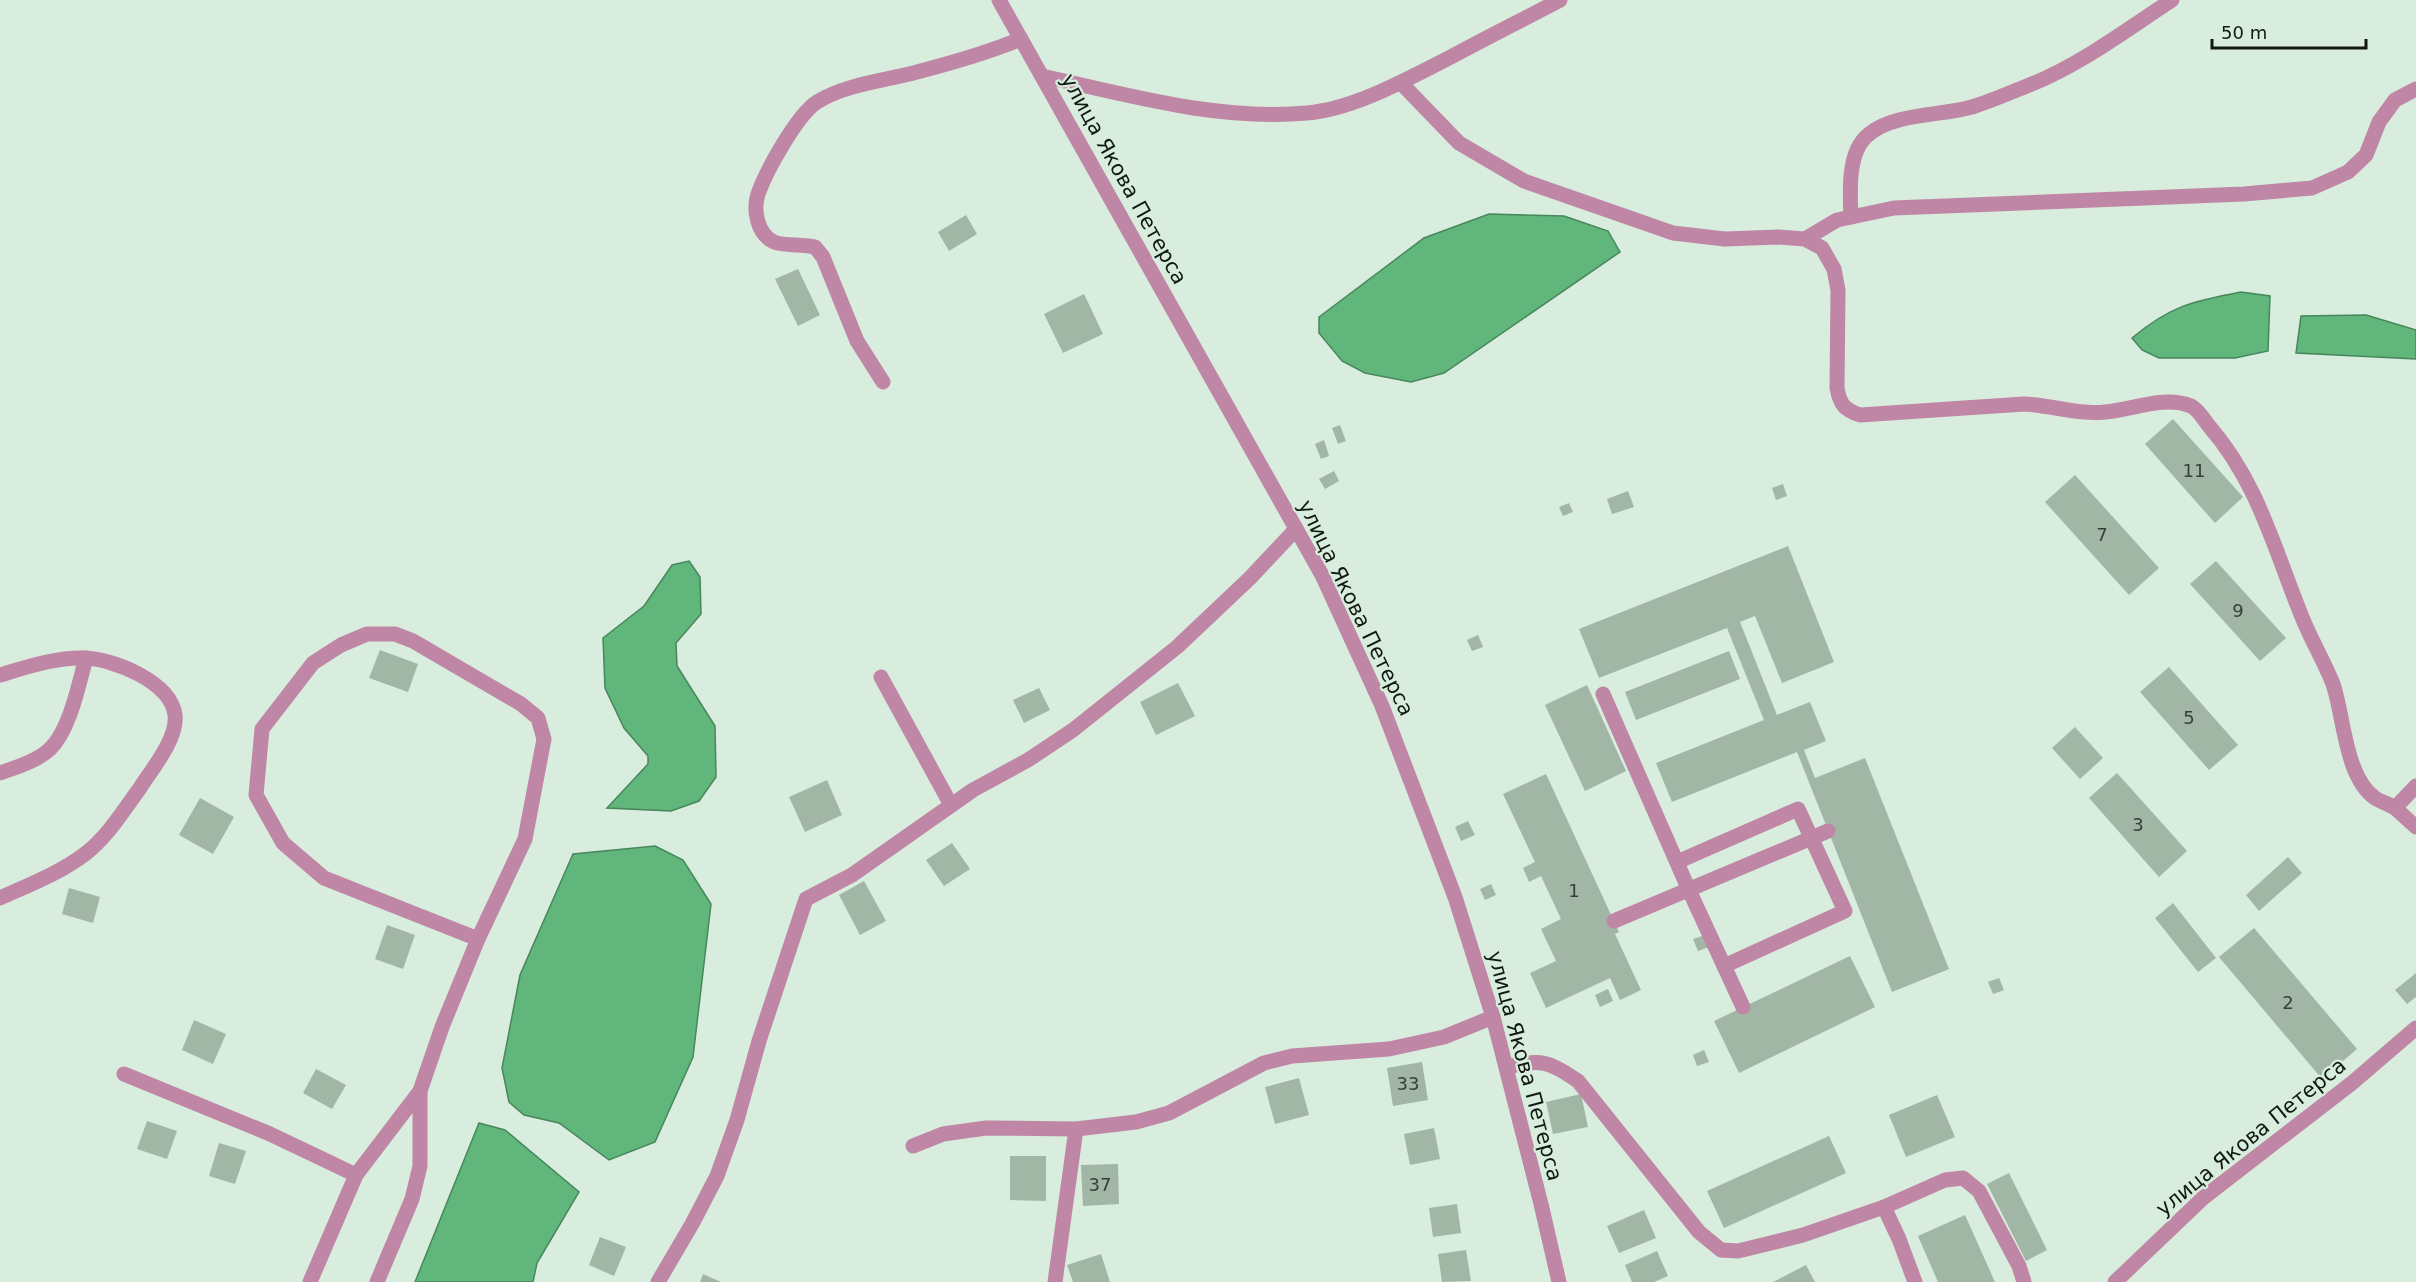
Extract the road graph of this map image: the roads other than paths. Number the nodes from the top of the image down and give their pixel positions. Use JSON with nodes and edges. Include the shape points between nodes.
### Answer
{"nodes":[{"id":1,"x":999,"y":0,"type":"edge"},
{"id":2,"x":1560,"y":0,"type":"edge"},
{"id":3,"x":2172,"y":0,"type":"edge"},
{"id":4,"x":1021,"y":39,"type":"junction"},
{"id":5,"x":1042,"y":76,"type":"junction"},
{"id":6,"x":1401,"y":83,"type":"junction"},
{"id":7,"x":2416,"y":89,"type":"edge"},
{"id":8,"x":1851,"y":217,"type":"junction"},
{"id":9,"x":1805,"y":239,"type":"junction"},
{"id":10,"x":883,"y":382,"type":"dead end"},
{"id":11,"x":1296,"y":529,"type":"junction"},
{"id":12,"x":86,"y":658,"type":"junction"},
{"id":13,"x":0,"y":675,"type":"edge"},
{"id":14,"x":881,"y":677,"type":"dead end"},
{"id":15,"x":1603,"y":694,"type":"dead end"},
{"id":16,"x":0,"y":773,"type":"edge"},
{"id":17,"x":2416,"y":786,"type":"edge"},
{"id":18,"x":951,"y":805,"type":"junction"},
{"id":19,"x":2395,"y":808,"type":"junction"},
{"id":20,"x":2416,"y":827,"type":"edge"},
{"id":21,"x":1828,"y":831,"type":"dead end"},
{"id":22,"x":1812,"y":838,"type":"junction"},
{"id":23,"x":1677,"y":862,"type":"junction"},
{"id":24,"x":1689,"y":890,"type":"junction"},
{"id":25,"x":0,"y":898,"type":"edge"},
{"id":26,"x":1614,"y":921,"type":"dead end"},
{"id":27,"x":478,"y":939,"type":"junction"},
{"id":28,"x":1724,"y":966,"type":"junction"},
{"id":29,"x":1743,"y":1007,"type":"dead end"},
{"id":30,"x":1493,"y":1017,"type":"junction"},
{"id":31,"x":2416,"y":1028,"type":"edge"},
{"id":32,"x":1507,"y":1067,"type":"junction"},
{"id":33,"x":124,"y":1074,"type":"dead end"},
{"id":34,"x":420,"y":1091,"type":"junction"},
{"id":35,"x":1076,"y":1129,"type":"junction"},
{"id":36,"x":913,"y":1146,"type":"dead end"},
{"id":37,"x":356,"y":1174,"type":"junction"},
{"id":38,"x":1884,"y":1207,"type":"junction"},
{"id":39,"x":310,"y":1282,"type":"edge"},
{"id":40,"x":377,"y":1282,"type":"edge"},
{"id":41,"x":658,"y":1282,"type":"edge"},
{"id":42,"x":1055,"y":1282,"type":"edge"},
{"id":43,"x":1559,"y":1282,"type":"edge"},
{"id":44,"x":1915,"y":1282,"type":"edge"},
{"id":45,"x":2024,"y":1282,"type":"edge"},
{"id":46,"x":2115,"y":1282,"type":"edge"}],
"edges":[{"from":1,"to":4,"type":"street","name":"улица Якова Петерса"},
{"from":2,"to":6,"type":"street"},
{"from":3,"to":8,"type":"street","via":[[2083,58],[2031,85],[1971,107],[1889,123],[1866,136],[1853,160],[1849,185]]},
{"from":4,"to":5,"type":"street","name":"улица Якова Петерса"},
{"from":4,"to":10,"type":"street","via":[[980,55],[840,90],[815,104],[795,127],[765,175],[756,212],[761,230],[775,242],[815,247],[823,257],[857,341]]},
{"from":5,"to":6,"type":"street","via":[[1185,107],[1266,114],[1345,105]]},
{"from":5,"to":11,"type":"street","name":"улица Якова Петерса"},
{"from":6,"to":9,"type":"street","via":[[1459,143],[1524,181],[1673,233],[1725,239]]},
{"from":7,"to":8,"type":"street","via":[[2395,100],[2379,122],[2366,155],[2348,172],[2312,188],[1893,208]]},
{"from":8,"to":9,"type":"street","via":[[1837,220]]},
{"from":9,"to":19,"type":"street","via":[[1822,249],[1834,269],[1838,291],[1837,388],[1839,402],[1848,411],[1860,415],[2024,404],[2076,412],[2174,403],[2193,407],[2248,479],[2265,516],[2302,618],[2333,684],[2360,780],[2374,797]]},
{"from":11,"to":18,"type":"street","via":[[1177,647],[1073,730]]},
{"from":11,"to":30,"type":"street","name":"улица Якова Петерса","via":[[1322,575],[1382,706],[1455,897]]},
{"from":12,"to":13,"type":"street","via":[[39,664]]},
{"from":12,"to":16,"type":"street","via":[[63,732],[50,749],[28,763]]},
{"from":12,"to":25,"type":"street","via":[[139,674],[161,688],[175,716],[172,734],[161,757],[113,825],[85,853],[55,873]]},
{"from":14,"to":18,"type":"street"},
{"from":15,"to":23,"type":"street"},
{"from":17,"to":19,"type":"street"},
{"from":18,"to":41,"type":"street","via":[[852,875],[806,899],[717,1176]]},
{"from":19,"to":20,"type":"street"},
{"from":21,"to":22,"type":"street"},
{"from":22,"to":23,"type":"street","via":[[1798,809]]},
{"from":22,"to":24,"type":"street"},
{"from":22,"to":28,"type":"street","via":[[1845,911]]},
{"from":23,"to":24,"type":"street"},
{"from":24,"to":26,"type":"street"},
{"from":24,"to":28,"type":"street"},
{"from":27,"to":27,"type":"street","via":[[525,839],[544,739],[538,718],[521,704],[413,641],[395,634],[367,634],[313,663],[262,729],[256,795],[283,843],[324,878]]},
{"from":27,"to":34,"type":"street"},
{"from":28,"to":29,"type":"street"},
{"from":30,"to":32,"type":"street","name":"улица Якова Петерса"},
{"from":30,"to":35,"type":"street","via":[[1444,1037],[1389,1049],[1292,1056],[1264,1063],[1169,1113],[1136,1122]]},
{"from":31,"to":46,"type":"street","name":"улица Якова Петерса","via":[[2352,1083],[2203,1198]]},
{"from":32,"to":38,"type":"street","via":[[1531,1061],[1553,1064],[1578,1082],[1699,1232],[1721,1250],[1738,1251],[1803,1235]]},
{"from":32,"to":43,"type":"street","name":"улица Якова Петерса"},
{"from":33,"to":37,"type":"street"},
{"from":34,"to":37,"type":"street"},
{"from":34,"to":40,"type":"street","via":[[420,1166],[412,1199]]},
{"from":35,"to":36,"type":"street","via":[[986,1128],[943,1134]]},
{"from":35,"to":42,"type":"street"},
{"from":37,"to":39,"type":"street"},
{"from":38,"to":44,"type":"street"},
{"from":38,"to":45,"type":"street","via":[[1946,1180],[1963,1178],[1979,1191]]}]}
